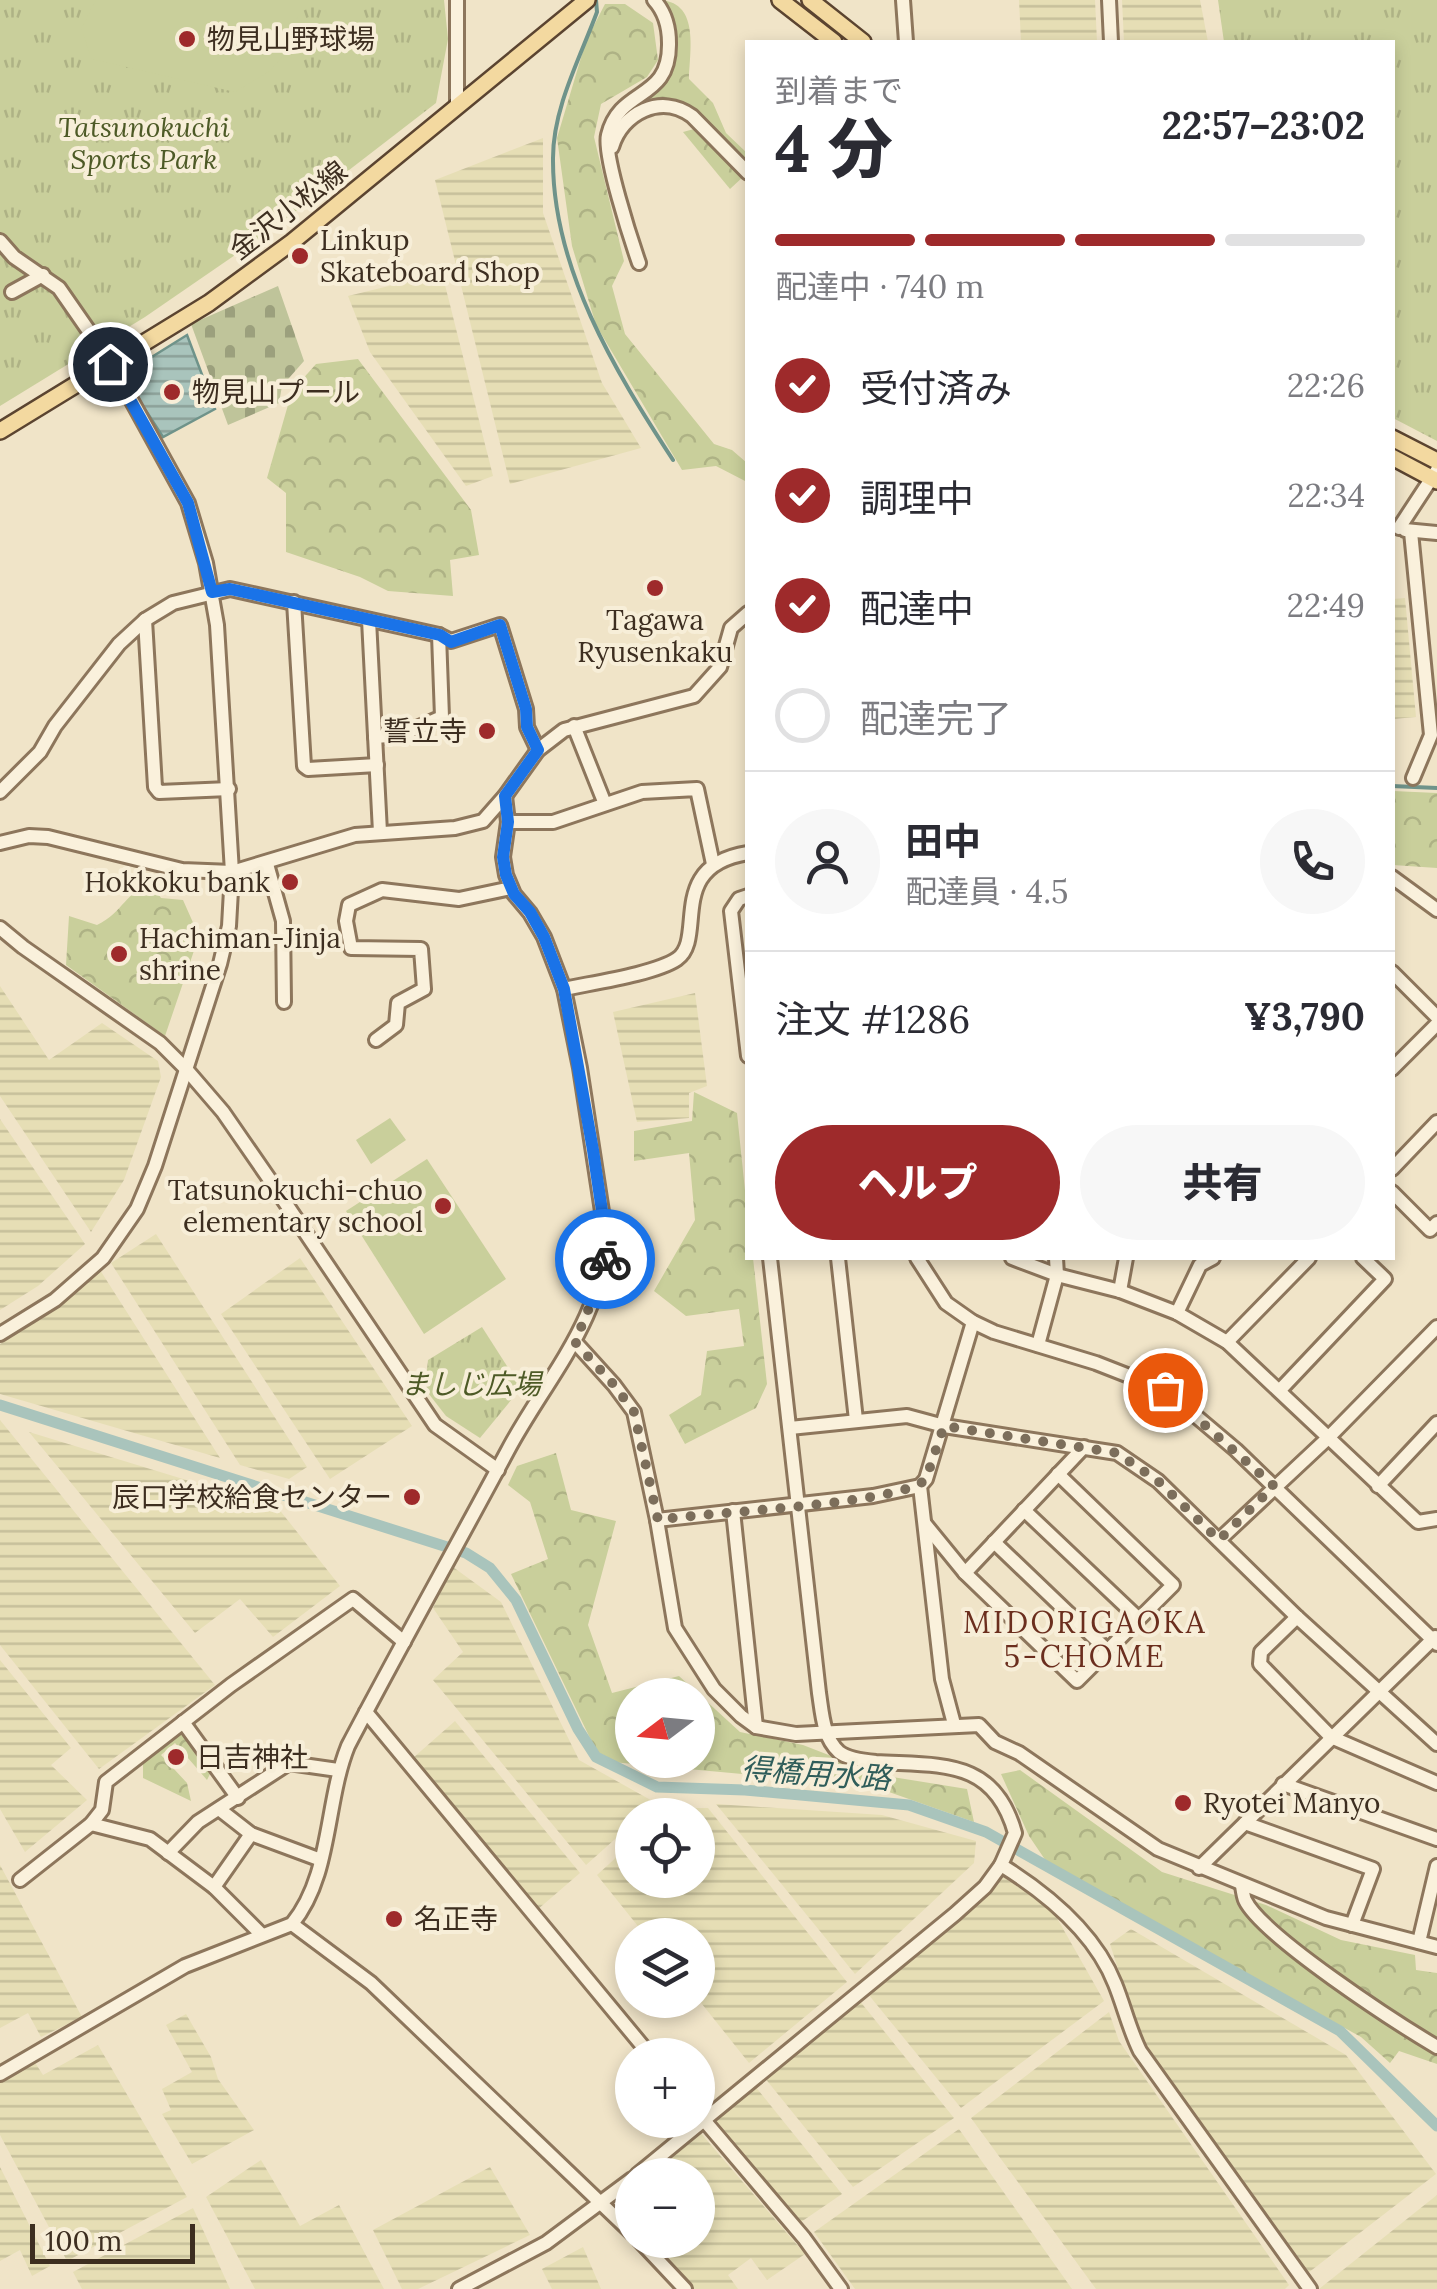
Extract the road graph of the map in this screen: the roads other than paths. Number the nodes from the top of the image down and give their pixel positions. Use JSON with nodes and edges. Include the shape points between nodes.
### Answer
{"nodes":[{"id":1,"x":457,"y":0,"type":"edge"},
{"id":2,"x":586,"y":0,"type":"edge"},
{"id":3,"x":654,"y":0,"type":"edge"},
{"id":4,"x":780,"y":0,"type":"edge"},
{"id":5,"x":810,"y":0,"type":"edge"},
{"id":6,"x":904,"y":0,"type":"edge"},
{"id":7,"x":1110,"y":0,"type":"edge"},
{"id":8,"x":830,"y":8,"type":"edge"},
{"id":9,"x":831,"y":40,"type":"edge"},
{"id":10,"x":861,"y":40,"type":"edge"},
{"id":11,"x":906,"y":40,"type":"edge"},
{"id":12,"x":1111,"y":40,"type":"edge"},
{"id":13,"x":457,"y":105,"type":"junction"},
{"id":14,"x":611,"y":156,"type":"junction"},
{"id":15,"x":745,"y":170,"type":"edge"},
{"id":16,"x":0,"y":242,"type":"edge"},
{"id":17,"x":639,"y":264,"type":"dead end"},
{"id":18,"x":44,"y":275,"type":"junction"},
{"id":19,"x":12,"y":292,"type":"dead end"},
{"id":20,"x":110,"y":364,"type":"junction"},
{"id":21,"x":0,"y":431,"type":"edge"},
{"id":22,"x":1395,"y":440,"type":"edge"},
{"id":23,"x":1395,"y":458,"type":"edge"},
{"id":24,"x":1437,"y":461,"type":"edge"},
{"id":25,"x":1435,"y":476,"type":"edge"},
{"id":26,"x":1401,"y":529,"type":"edge"},
{"id":27,"x":1437,"y":533,"type":"edge"},
{"id":28,"x":212,"y":592,"type":"junction"},
{"id":29,"x":294,"y":602,"type":"junction"},
{"id":30,"x":745,"y":615,"type":"edge"},
{"id":31,"x":145,"y":620,"type":"junction"},
{"id":32,"x":370,"y":620,"type":"junction"},
{"id":33,"x":440,"y":635,"type":"junction"},
{"id":34,"x":574,"y":726,"type":"junction"},
{"id":35,"x":375,"y":736,"type":"junction"},
{"id":36,"x":538,"y":750,"type":"junction"},
{"id":37,"x":377,"y":766,"type":"junction"},
{"id":38,"x":1413,"y":778,"type":"dead end"},
{"id":39,"x":229,"y":789,"type":"junction"},
{"id":40,"x":0,"y":792,"type":"edge"},
{"id":41,"x":505,"y":796,"type":"junction"},
{"id":42,"x":605,"y":804,"type":"junction"},
{"id":43,"x":508,"y":822,"type":"junction"},
{"id":44,"x":380,"y":832,"type":"junction"},
{"id":45,"x":0,"y":842,"type":"edge"},
{"id":46,"x":745,"y":853,"type":"edge"},
{"id":47,"x":267,"y":864,"type":"junction"},
{"id":48,"x":713,"y":864,"type":"junction"},
{"id":49,"x":232,"y":872,"type":"junction"},
{"id":50,"x":1395,"y":879,"type":"edge"},
{"id":51,"x":512,"y":888,"type":"junction"},
{"id":52,"x":745,"y":897,"type":"edge"},
{"id":53,"x":1437,"y":910,"type":"edge"},
{"id":54,"x":0,"y":928,"type":"edge"},
{"id":55,"x":1395,"y":975,"type":"edge"},
{"id":56,"x":564,"y":989,"type":"junction"},
{"id":57,"x":284,"y":1002,"type":"dead end"},
{"id":58,"x":1437,"y":1020,"type":"edge"},
{"id":59,"x":745,"y":1029,"type":"edge"},
{"id":60,"x":376,"y":1040,"type":"dead end"},
{"id":61,"x":1395,"y":1066,"type":"edge"},
{"id":62,"x":186,"y":1069,"type":"junction"},
{"id":63,"x":1437,"y":1122,"type":"edge"},
{"id":64,"x":1395,"y":1165,"type":"edge"},
{"id":65,"x":1395,"y":1195,"type":"edge"},
{"id":66,"x":1437,"y":1223,"type":"edge"},
{"id":67,"x":770,"y":1260,"type":"edge"},
{"id":68,"x":838,"y":1260,"type":"edge"},
{"id":69,"x":918,"y":1260,"type":"edge"},
{"id":70,"x":1017,"y":1260,"type":"edge"},
{"id":71,"x":1056,"y":1260,"type":"edge"},
{"id":72,"x":1126,"y":1260,"type":"edge"},
{"id":73,"x":1308,"y":1260,"type":"edge"},
{"id":74,"x":1364,"y":1260,"type":"edge"},
{"id":75,"x":1199,"y":1261,"type":"edge"},
{"id":76,"x":1057,"y":1275,"type":"junction"},
{"id":77,"x":1120,"y":1291,"type":"junction"},
{"id":78,"x":1177,"y":1313,"type":"junction"},
{"id":79,"x":973,"y":1322,"type":"junction"},
{"id":80,"x":1436,"y":1329,"type":"edge"},
{"id":81,"x":0,"y":1334,"type":"edge"},
{"id":82,"x":575,"y":1342,"type":"junction"},
{"id":83,"x":1227,"y":1342,"type":"junction"},
{"id":84,"x":1038,"y":1345,"type":"junction"},
{"id":85,"x":1280,"y":1390,"type":"junction"},
{"id":86,"x":856,"y":1420,"type":"junction"},
{"id":87,"x":1437,"y":1424,"type":"edge"},
{"id":88,"x":944,"y":1426,"type":"junction"},
{"id":89,"x":790,"y":1428,"type":"junction"},
{"id":90,"x":1328,"y":1438,"type":"junction"},
{"id":91,"x":1084,"y":1447,"type":"junction"},
{"id":92,"x":498,"y":1470,"type":"junction"},
{"id":93,"x":1058,"y":1474,"type":"junction"},
{"id":94,"x":920,"y":1486,"type":"junction"},
{"id":95,"x":1274,"y":1486,"type":"junction"},
{"id":96,"x":1378,"y":1486,"type":"junction"},
{"id":97,"x":799,"y":1504,"type":"junction"},
{"id":98,"x":1024,"y":1510,"type":"junction"},
{"id":99,"x":733,"y":1511,"type":"junction"},
{"id":100,"x":1437,"y":1519,"type":"edge"},
{"id":101,"x":658,"y":1520,"type":"junction"},
{"id":102,"x":925,"y":1524,"type":"junction"},
{"id":103,"x":1219,"y":1540,"type":"junction"},
{"id":104,"x":994,"y":1542,"type":"junction"},
{"id":105,"x":965,"y":1572,"type":"junction"},
{"id":106,"x":1297,"y":1617,"type":"junction"},
{"id":107,"x":1139,"y":1619,"type":"junction"},
{"id":108,"x":1435,"y":1640,"type":"edge"},
{"id":109,"x":404,"y":1642,"type":"junction"},
{"id":110,"x":1108,"y":1650,"type":"junction"},
{"id":111,"x":1378,"y":1690,"type":"junction"},
{"id":112,"x":366,"y":1712,"type":"junction"},
{"id":113,"x":183,"y":1722,"type":"junction"},
{"id":114,"x":954,"y":1724,"type":"junction"},
{"id":115,"x":756,"y":1728,"type":"junction"},
{"id":116,"x":828,"y":1734,"type":"junction"},
{"id":117,"x":1330,"y":1738,"type":"junction"},
{"id":118,"x":1437,"y":1744,"type":"edge"},
{"id":119,"x":338,"y":1770,"type":"junction"},
{"id":120,"x":1437,"y":1783,"type":"edge"},
{"id":121,"x":1284,"y":1784,"type":"junction"},
{"id":122,"x":238,"y":1798,"type":"junction"},
{"id":123,"x":219,"y":1809,"type":"junction"},
{"id":124,"x":1244,"y":1823,"type":"junction"},
{"id":125,"x":90,"y":1824,"type":"junction"},
{"id":126,"x":251,"y":1834,"type":"junction"},
{"id":127,"x":1437,"y":1839,"type":"edge"},
{"id":128,"x":168,"y":1853,"type":"junction"},
{"id":129,"x":1004,"y":1858,"type":"junction"},
{"id":130,"x":321,"y":1860,"type":"junction"},
{"id":131,"x":1437,"y":1866,"type":"edge"},
{"id":132,"x":1199,"y":1868,"type":"junction"},
{"id":133,"x":20,"y":1880,"type":"dead end"},
{"id":134,"x":1242,"y":1885,"type":"junction"},
{"id":135,"x":214,"y":1888,"type":"junction"},
{"id":136,"x":292,"y":1924,"type":"junction"},
{"id":137,"x":1352,"y":1925,"type":"junction"},
{"id":138,"x":262,"y":1935,"type":"junction"},
{"id":139,"x":1419,"y":1942,"type":"junction"},
{"id":140,"x":1437,"y":1947,"type":"edge"},
{"id":141,"x":636,"y":2038,"type":"edge"},
{"id":142,"x":1437,"y":2047,"type":"edge"},
{"id":143,"x":0,"y":2074,"type":"edge"},
{"id":144,"x":715,"y":2105,"type":"edge"},
{"id":145,"x":715,"y":2133,"type":"edge"},
{"id":146,"x":677,"y":2138,"type":"edge"},
{"id":147,"x":656,"y":2158,"type":"edge"},
{"id":148,"x":615,"y":2193,"type":"edge"},
{"id":149,"x":602,"y":2203,"type":"junction"},
{"id":150,"x":615,"y":2216,"type":"edge"},
{"id":151,"x":656,"y":2258,"type":"edge"},
{"id":152,"x":460,"y":2289,"type":"edge"},
{"id":153,"x":685,"y":2289,"type":"edge"},
{"id":154,"x":841,"y":2289,"type":"edge"},
{"id":155,"x":1310,"y":2289,"type":"edge"}],
"edges":[{"from":1,"to":13,"type":"street"},
{"from":2,"to":13,"type":"main road","name":"金沢小松線"},
{"from":3,"to":14,"type":"street","via":[[666,16],[668,69],[612,121],[606,143]]},
{"from":4,"to":9,"type":"main road"},
{"from":5,"to":8,"type":"main road"},
{"from":6,"to":11,"type":"street"},
{"from":7,"to":12,"type":"street"},
{"from":8,"to":10,"type":"main road"},
{"from":13,"to":20,"type":"main road","name":"金沢小松線","via":[[292,242]]},
{"from":14,"to":15,"type":"street","via":[[628,120],[669,105],[692,116]]},
{"from":14,"to":17,"type":"street"},
{"from":16,"to":18,"type":"street"},
{"from":18,"to":19,"type":"street"},
{"from":18,"to":20,"type":"street","via":[[60,288]]},
{"from":20,"to":21,"type":"main road","name":"金沢小松線"},
{"from":20,"to":28,"type":"street","via":[[188,503]]},
{"from":22,"to":24,"type":"main road"},
{"from":23,"to":25,"type":"main road"},
{"from":25,"to":26,"type":"street"},
{"from":26,"to":27,"type":"street"},
{"from":26,"to":38,"type":"street","via":[[1431,735]]},
{"from":28,"to":29,"type":"street","via":[[230,589]]},
{"from":28,"to":31,"type":"street"},
{"from":28,"to":39,"type":"street"},
{"from":29,"to":32,"type":"street"},
{"from":29,"to":37,"type":"street","via":[[304,766]]},
{"from":30,"to":34,"type":"street","via":[[731,628],[720,667],[694,696]]},
{"from":31,"to":39,"type":"street","via":[[155,787]]},
{"from":31,"to":40,"type":"street"},
{"from":32,"to":33,"type":"street"},
{"from":32,"to":35,"type":"street"},
{"from":33,"to":35,"type":"street","via":[[442,716],[401,735]]},
{"from":33,"to":36,"type":"street","via":[[451,642],[500,625]]},
{"from":34,"to":36,"type":"street"},
{"from":34,"to":42,"type":"street"},
{"from":35,"to":37,"type":"street"},
{"from":36,"to":41,"type":"street"},
{"from":37,"to":44,"type":"street"},
{"from":39,"to":49,"type":"street"},
{"from":41,"to":43,"type":"street"},
{"from":41,"to":44,"type":"street","via":[[482,821]]},
{"from":42,"to":43,"type":"street","via":[[553,822]]},
{"from":42,"to":48,"type":"street","via":[[642,792],[697,789]]},
{"from":43,"to":51,"type":"street","via":[[503,857]]},
{"from":44,"to":47,"type":"street"},
{"from":45,"to":49,"type":"street","via":[[48,837],[182,870]]},
{"from":46,"to":48,"type":"street"},
{"from":47,"to":49,"type":"street"},
{"from":47,"to":57,"type":"street","via":[[283,921]]},
{"from":48,"to":56,"type":"street","via":[[697,888],[680,958]]},
{"from":49,"to":62,"type":"street","via":[[225,945]]},
{"from":50,"to":53,"type":"street"},
{"from":51,"to":56,"type":"street","via":[[544,937]]},
{"from":51,"to":60,"type":"street","via":[[459,900],[382,890],[349,906],[350,948],[422,949],[424,990],[398,1003],[396,1025]]},
{"from":52,"to":59,"type":"street","via":[[732,911]]},
{"from":54,"to":62,"type":"street","via":[[160,1043]]},
{"from":55,"to":58,"type":"street"},
{"from":56,"to":82,"type":"street","via":[[606,1256]]},
{"from":58,"to":61,"type":"street"},
{"from":62,"to":81,"type":"street","via":[[137,1208],[103,1258],[55,1300]]},
{"from":62,"to":92,"type":"street","via":[[223,1112],[435,1426]]},
{"from":63,"to":64,"type":"street"},
{"from":65,"to":66,"type":"street","via":[[1430,1230]]},
{"from":67,"to":89,"type":"street"},
{"from":68,"to":86,"type":"street"},
{"from":69,"to":79,"type":"street","via":[[946,1303]]},
{"from":70,"to":76,"type":"street"},
{"from":71,"to":76,"type":"street"},
{"from":72,"to":77,"type":"street"},
{"from":73,"to":83,"type":"street"},
{"from":74,"to":85,"type":"street","via":[[1385,1279]]},
{"from":75,"to":78,"type":"street"},
{"from":76,"to":77,"type":"street"},
{"from":76,"to":84,"type":"street"},
{"from":77,"to":78,"type":"street"},
{"from":78,"to":83,"type":"street"},
{"from":79,"to":84,"type":"street"},
{"from":79,"to":88,"type":"street"},
{"from":80,"to":90,"type":"street"},
{"from":82,"to":92,"type":"street"},
{"from":82,"to":101,"type":"street","via":[[634,1412]]},
{"from":83,"to":85,"type":"street"},
{"from":84,"to":95,"type":"street","via":[[1165,1390]]},
{"from":85,"to":90,"type":"street"},
{"from":86,"to":88,"type":"street","via":[[907,1416]]},
{"from":86,"to":89,"type":"street"},
{"from":87,"to":96,"type":"street"},
{"from":88,"to":91,"type":"street"},
{"from":88,"to":94,"type":"street"},
{"from":89,"to":97,"type":"street"},
{"from":90,"to":95,"type":"street"},
{"from":90,"to":96,"type":"street"},
{"from":91,"to":93,"type":"street"},
{"from":91,"to":103,"type":"street","via":[[1135,1463]]},
{"from":92,"to":109,"type":"street"},
{"from":93,"to":98,"type":"street"},
{"from":93,"to":107,"type":"street","via":[[1173,1585]]},
{"from":94,"to":97,"type":"street"},
{"from":94,"to":102,"type":"street"},
{"from":95,"to":103,"type":"street"},
{"from":95,"to":108,"type":"street"},
{"from":96,"to":100,"type":"street","via":[[1418,1522]]},
{"from":97,"to":99,"type":"street"},
{"from":97,"to":116,"type":"street"},
{"from":98,"to":104,"type":"street"},
{"from":98,"to":107,"type":"street"},
{"from":99,"to":101,"type":"street"},
{"from":99,"to":115,"type":"street"},
{"from":101,"to":115,"type":"street","via":[[676,1628],[714,1689]]},
{"from":102,"to":105,"type":"street"},
{"from":102,"to":114,"type":"street","via":[[942,1679]]},
{"from":103,"to":106,"type":"street"},
{"from":104,"to":105,"type":"street"},
{"from":104,"to":110,"type":"street"},
{"from":105,"to":110,"type":"street","via":[[1078,1681]]},
{"from":106,"to":111,"type":"street"},
{"from":106,"to":117,"type":"street","via":[[1261,1652],[1260,1664]]},
{"from":107,"to":110,"type":"street"},
{"from":108,"to":111,"type":"street"},
{"from":109,"to":112,"type":"street"},
{"from":109,"to":113,"type":"street","via":[[353,1599]]},
{"from":111,"to":117,"type":"street"},
{"from":111,"to":118,"type":"street"},
{"from":112,"to":119,"type":"street"},
{"from":112,"to":141,"type":"street"},
{"from":113,"to":122,"type":"street"},
{"from":113,"to":125,"type":"street","via":[[106,1782],[102,1810]]},
{"from":114,"to":116,"type":"street"},
{"from":114,"to":132,"type":"street","via":[[978,1724],[995,1742],[1158,1849]]},
{"from":115,"to":116,"type":"street"},
{"from":116,"to":129,"type":"street","via":[[842,1754],[867,1761],[973,1773],[1010,1815],[1015,1833]]},
{"from":117,"to":120,"type":"street"},
{"from":117,"to":121,"type":"street"},
{"from":119,"to":122,"type":"street","via":[[289,1763]]},
{"from":119,"to":130,"type":"street"},
{"from":121,"to":124,"type":"street"},
{"from":121,"to":127,"type":"street"},
{"from":122,"to":123,"type":"street"},
{"from":123,"to":126,"type":"street"},
{"from":123,"to":128,"type":"street"},
{"from":124,"to":132,"type":"street"},
{"from":124,"to":137,"type":"street","via":[[1373,1869]]},
{"from":125,"to":128,"type":"street","via":[[150,1839]]},
{"from":125,"to":133,"type":"street"},
{"from":126,"to":130,"type":"street"},
{"from":126,"to":135,"type":"street"},
{"from":128,"to":135,"type":"street"},
{"from":129,"to":144,"type":"street","via":[[971,1900]]},
{"from":129,"to":155,"type":"street","via":[[1093,1945],[1115,1982],[1140,2051]]},
{"from":130,"to":136,"type":"street","via":[[312,1892]]},
{"from":131,"to":139,"type":"street"},
{"from":132,"to":134,"type":"street"},
{"from":134,"to":137,"type":"street"},
{"from":134,"to":142,"type":"street","via":[[1244,1900],[1268,1927]]},
{"from":135,"to":138,"type":"street"},
{"from":136,"to":138,"type":"street"},
{"from":136,"to":149,"type":"street","via":[[371,1983]]},
{"from":137,"to":139,"type":"street"},
{"from":138,"to":143,"type":"street","via":[[185,1966]]},
{"from":139,"to":140,"type":"street"},
{"from":145,"to":154,"type":"street"},
{"from":146,"to":147,"type":"street"},
{"from":148,"to":149,"type":"street"},
{"from":149,"to":150,"type":"street"},
{"from":149,"to":152,"type":"street","via":[[546,2244]]},
{"from":151,"to":153,"type":"street"}]}
